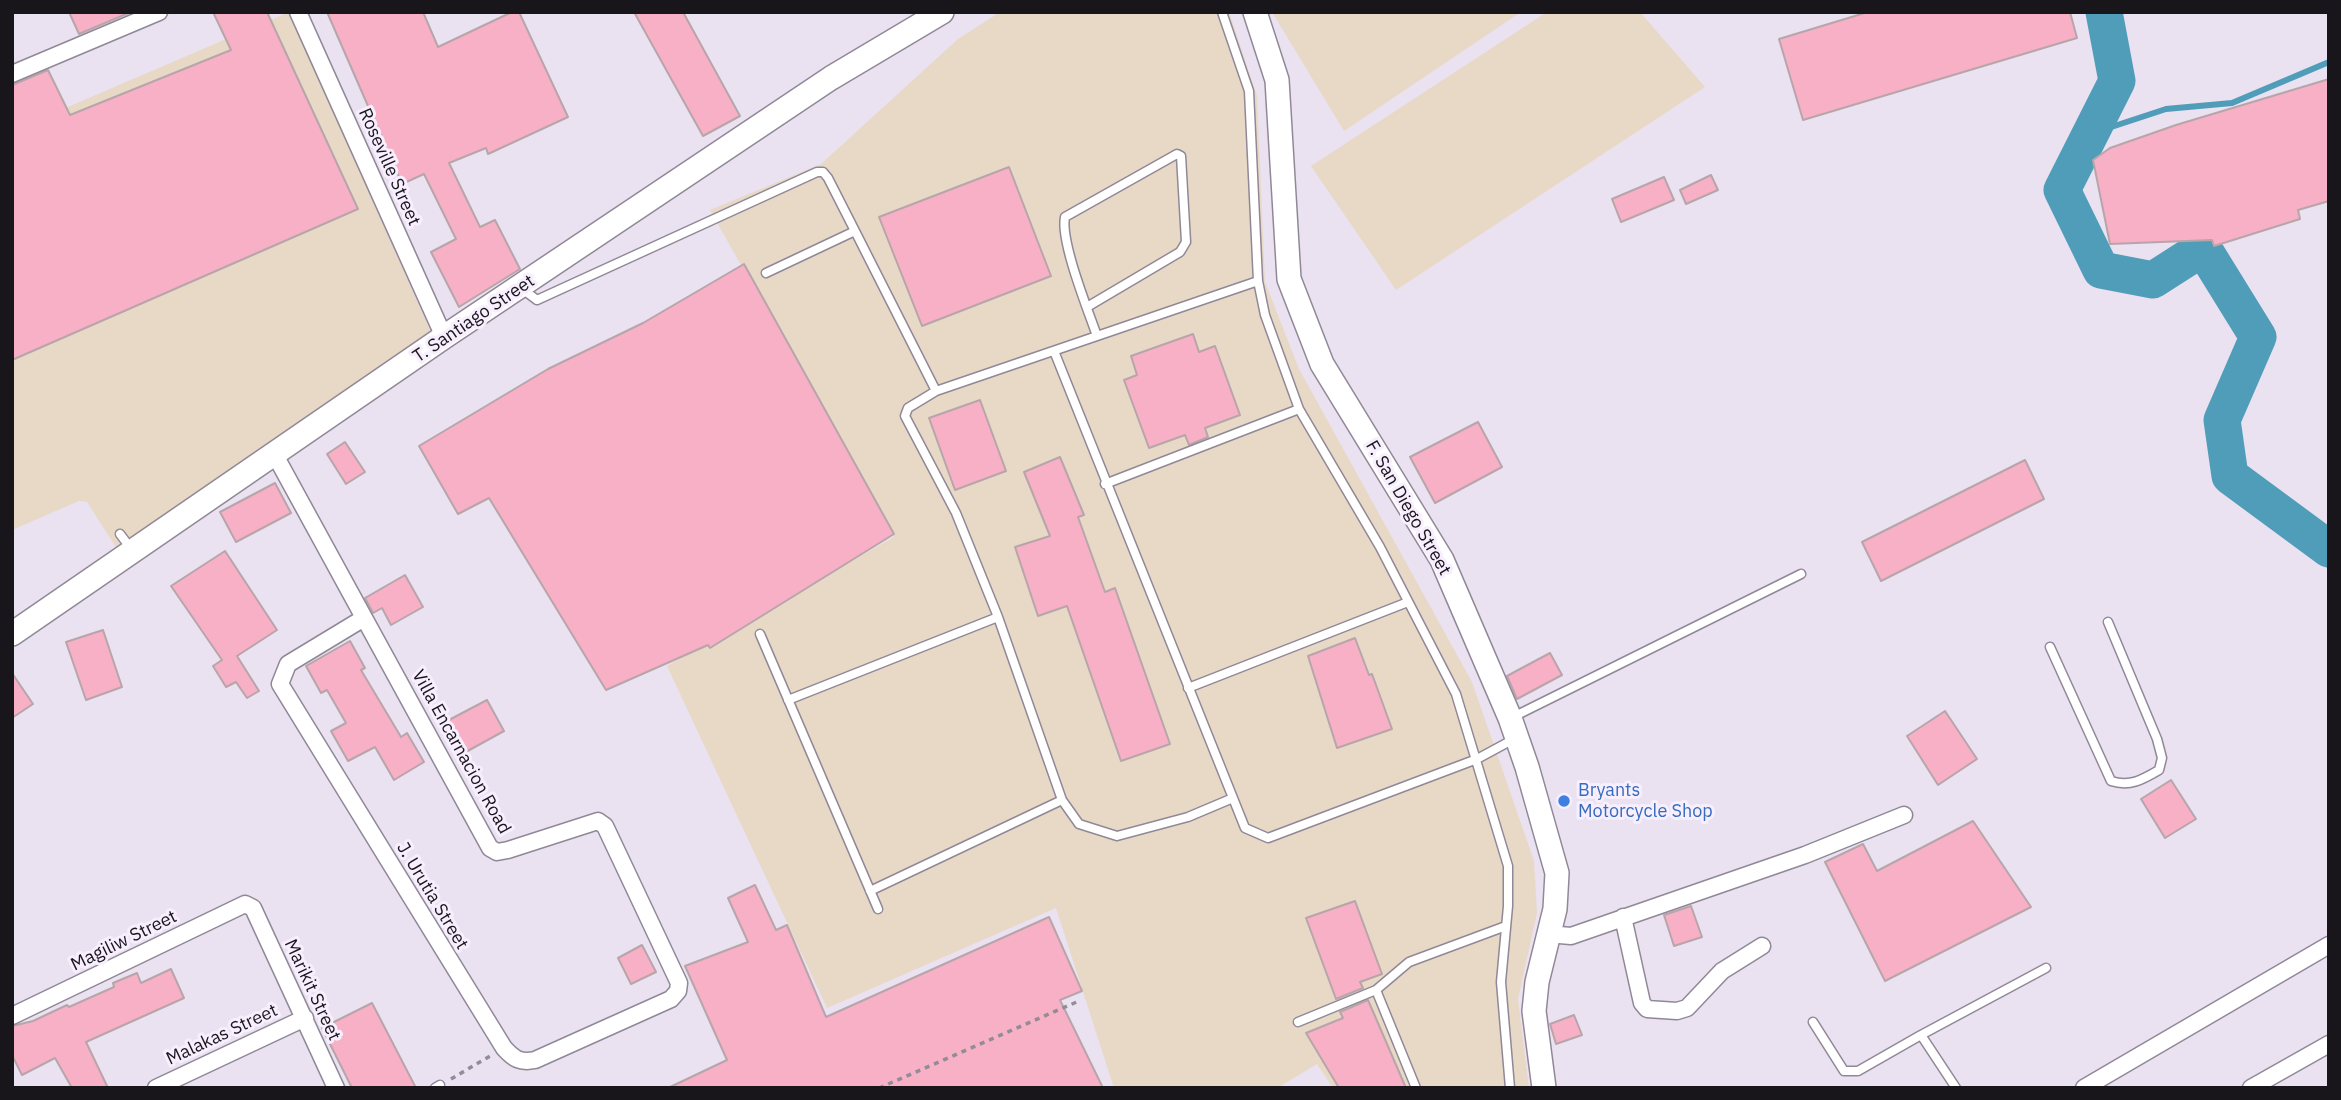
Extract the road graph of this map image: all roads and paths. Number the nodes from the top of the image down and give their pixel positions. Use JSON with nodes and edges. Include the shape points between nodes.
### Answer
{"nodes":[{"id":1,"x":159,"y":12,"type":"edge"},
{"id":2,"x":298,"y":12,"type":"edge"},
{"id":3,"x":942,"y":12,"type":"edge"},
{"id":4,"x":1222,"y":12,"type":"edge"},
{"id":5,"x":1255,"y":12,"type":"edge"},
{"id":6,"x":12,"y":74,"type":"edge"},
{"id":7,"x":855,"y":231,"type":"junction"},
{"id":8,"x":766,"y":273,"type":"dead end"},
{"id":9,"x":1258,"y":281,"type":"junction"},
{"id":10,"x":521,"y":288,"type":"junction"},
{"id":11,"x":1087,"y":307,"type":"junction"},
{"id":12,"x":1097,"y":336,"type":"junction"},
{"id":13,"x":444,"y":337,"type":"junction"},
{"id":14,"x":1054,"y":351,"type":"junction"},
{"id":15,"x":936,"y":391,"type":"junction"},
{"id":16,"x":1299,"y":409,"type":"junction"},
{"id":17,"x":275,"y":455,"type":"junction"},
{"id":18,"x":1105,"y":484,"type":"junction"},
{"id":19,"x":120,"y":534,"type":"dead end"},
{"id":20,"x":134,"y":553,"type":"junction"},
{"id":21,"x":1801,"y":574,"type":"dead end"},
{"id":22,"x":1408,"y":602,"type":"junction"},
{"id":23,"x":998,"y":617,"type":"junction"},
{"id":24,"x":364,"y":618,"type":"junction"},
{"id":25,"x":2108,"y":622,"type":"dead end"},
{"id":26,"x":12,"y":634,"type":"edge"},
{"id":27,"x":760,"y":634,"type":"dead end"},
{"id":28,"x":2050,"y":647,"type":"dead end"},
{"id":29,"x":1188,"y":688,"type":"junction"},
{"id":30,"x":788,"y":700,"type":"junction"},
{"id":31,"x":1513,"y":728,"type":"junction"},
{"id":32,"x":1477,"y":759,"type":"junction"},
{"id":33,"x":1233,"y":798,"type":"junction"},
{"id":34,"x":1062,"y":800,"type":"junction"},
{"id":35,"x":1904,"y":815,"type":"dead end"},
{"id":36,"x":870,"y":891,"type":"junction"},
{"id":37,"x":253,"y":908,"type":"joint"},
{"id":38,"x":878,"y":909,"type":"dead end"},
{"id":39,"x":1623,"y":917,"type":"junction"},
{"id":40,"x":1506,"y":926,"type":"junction"},
{"id":41,"x":1548,"y":934,"type":"junction"},
{"id":42,"x":2329,"y":945,"type":"edge"},
{"id":43,"x":1762,"y":946,"type":"dead end"},
{"id":44,"x":2046,"y":968,"type":"dead end"},
{"id":45,"x":1376,"y":990,"type":"junction"},
{"id":46,"x":1079,"y":1001,"type":"dead end"},
{"id":47,"x":12,"y":1016,"type":"edge"},
{"id":48,"x":305,"y":1018,"type":"junction"},
{"id":49,"x":1298,"y":1022,"type":"dead end"},
{"id":50,"x":1813,"y":1022,"type":"dead end"},
{"id":51,"x":1921,"y":1035,"type":"junction"},
{"id":52,"x":2329,"y":1044,"type":"edge"},
{"id":53,"x":504,"y":1048,"type":"junction"},
{"id":54,"x":437,"y":1086,"type":"edge"},
{"id":55,"x":2086,"y":1087,"type":"edge"},
{"id":56,"x":156,"y":1088,"type":"edge"},
{"id":57,"x":336,"y":1088,"type":"edge"},
{"id":58,"x":879,"y":1088,"type":"edge"},
{"id":59,"x":1416,"y":1088,"type":"edge"},
{"id":60,"x":1510,"y":1088,"type":"edge"},
{"id":61,"x":1544,"y":1088,"type":"edge"},
{"id":62,"x":1956,"y":1088,"type":"edge"},
{"id":63,"x":2250,"y":1088,"type":"edge"}],
"edges":[{"from":1,"to":6,"type":"street"},
{"from":2,"to":13,"type":"street","name":"Roseville Street"},
{"from":3,"to":10,"type":"main road","name":"T. Santiago Street","via":[[831,78]]},
{"from":4,"to":9,"type":"lane","via":[[1249,91]]},
{"from":5,"to":31,"type":"main road","name":"F. San Diego Street","via":[[1277,80],[1289,279],[1300,312],[1322,364],[1442,560]]},
{"from":7,"to":8,"type":"lane"},
{"from":7,"to":10,"type":"lane","via":[[828,178],[817,172],[537,300]]},
{"from":7,"to":15,"type":"lane"},
{"from":9,"to":12,"type":"lane"},
{"from":9,"to":16,"type":"lane","via":[[1265,315]]},
{"from":10,"to":13,"type":"main road","name":"T. Santiago Street"},
{"from":11,"to":11,"type":"lane","via":[[1180,251],[1186,242],[1183,159],[1177,154],[1067,213],[1063,224]]},
{"from":11,"to":12,"type":"lane"},
{"from":12,"to":14,"type":"lane"},
{"from":13,"to":17,"type":"main road","name":"T. Santiago Street"},
{"from":14,"to":15,"type":"lane"},
{"from":14,"to":18,"type":"lane"},
{"from":15,"to":23,"type":"lane","via":[[908,408],[905,416],[956,513]]},
{"from":16,"to":18,"type":"lane"},
{"from":16,"to":22,"type":"lane"},
{"from":17,"to":20,"type":"main road","name":"T. Santiago Street"},
{"from":17,"to":24,"type":"street","name":"Villa Encarnacion Road"},
{"from":18,"to":29,"type":"lane"},
{"from":19,"to":20,"type":"lane"},
{"from":20,"to":26,"type":"main road","name":"T. Santiago Street"},
{"from":21,"to":31,"type":"lane"},
{"from":22,"to":29,"type":"lane"},
{"from":22,"to":32,"type":"lane","via":[[1456,694]]},
{"from":23,"to":30,"type":"lane"},
{"from":23,"to":34,"type":"lane"},
{"from":24,"to":53,"type":"street","name":"J. Urutia Street","via":[[288,664],[281,684]]},
{"from":24,"to":53,"type":"street","name":"Villa Encarnacion Road","via":[[490,848],[508,850],[598,821],[605,826],[679,983],[671,999],[535,1060],[514,1059]]},
{"from":25,"to":28,"type":"lane","via":[[2162,758],[2159,770],[2144,779],[2126,785],[2111,781]]},
{"from":27,"to":30,"type":"lane"},
{"from":29,"to":33,"type":"lane"},
{"from":30,"to":36,"type":"lane"},
{"from":31,"to":32,"type":"lane"},
{"from":31,"to":41,"type":"main road","name":"F. San Diego Street","via":[[1557,873]]},
{"from":32,"to":33,"type":"lane","via":[[1268,838],[1245,828]]},
{"from":32,"to":40,"type":"lane","via":[[1508,866]]},
{"from":33,"to":34,"type":"lane","via":[[1188,817],[1117,836],[1079,824]]},
{"from":34,"to":36,"type":"lane"},
{"from":35,"to":39,"type":"street","via":[[1805,855]]},
{"from":36,"to":38,"type":"lane"},
{"from":37,"to":47,"type":"street","name":"Magiliw Street","via":[[245,904]]},
{"from":37,"to":48,"type":"street","name":"Marikit Street"},
{"from":39,"to":41,"type":"street","via":[[1571,936]]},
{"from":39,"to":43,"type":"street","via":[[1647,1009],[1688,1008],[1722,971]]},
{"from":40,"to":45,"type":"lane","via":[[1409,962]]},
{"from":40,"to":60,"type":"lane","via":[[1501,982]]},
{"from":41,"to":61,"type":"main road","name":"F. San Diego Street","via":[[1534,1011]]},
{"from":42,"to":55,"type":"street"},
{"from":44,"to":51,"type":"lane"},
{"from":45,"to":49,"type":"lane"},
{"from":45,"to":59,"type":"lane"},
{"from":46,"to":58,"type":"path"},
{"from":48,"to":56,"type":"street","name":"Malakas Street"},
{"from":48,"to":57,"type":"street","name":"Marikit Street"},
{"from":50,"to":51,"type":"lane","via":[[1844,1071],[1858,1071]]},
{"from":51,"to":62,"type":"lane"},
{"from":52,"to":63,"type":"street"},
{"from":53,"to":54,"type":"path"}]}
